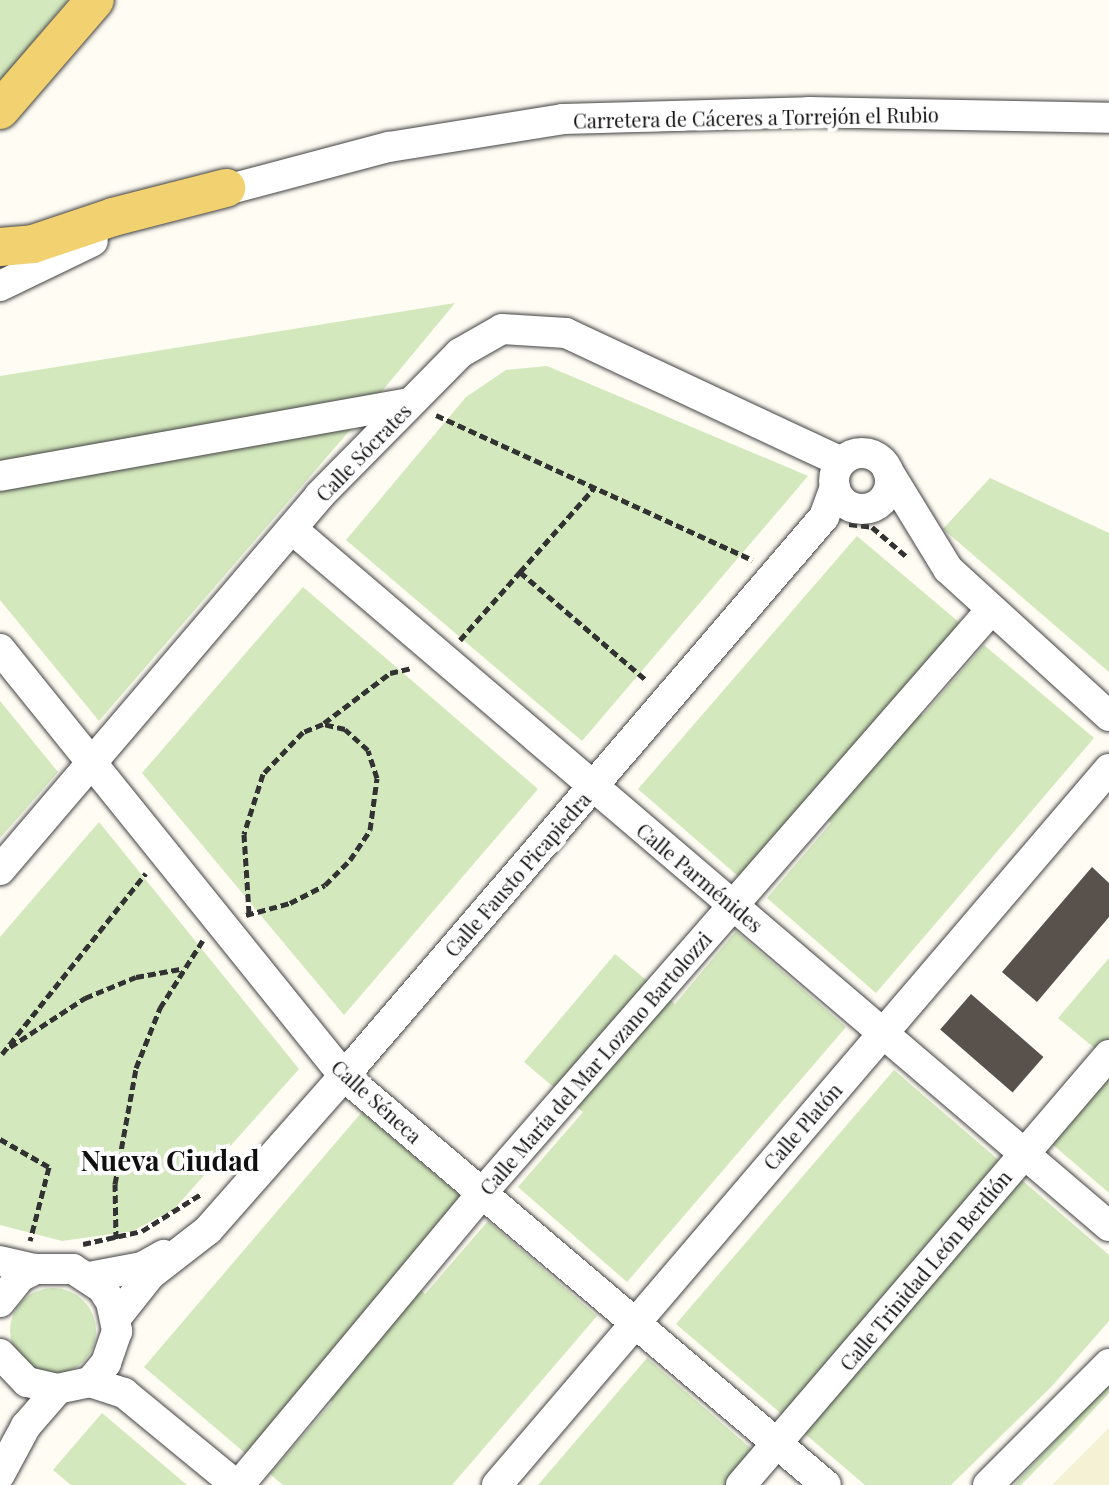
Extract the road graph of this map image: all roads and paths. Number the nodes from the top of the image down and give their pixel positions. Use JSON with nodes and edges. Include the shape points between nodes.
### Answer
{"nodes":[{"id":1,"x":95,"y":0,"type":"edge"},
{"id":2,"x":0,"y":110,"type":"edge"},
{"id":3,"x":1109,"y":118,"type":"edge"},
{"id":4,"x":226,"y":188,"type":"junction"},
{"id":5,"x":0,"y":247,"type":"edge"},
{"id":6,"x":0,"y":286,"type":"edge"},
{"id":7,"x":409,"y":403,"type":"junction"},
{"id":8,"x":888,"y":471,"type":"junction"},
{"id":9,"x":0,"y":476,"type":"edge"},
{"id":10,"x":843,"y":485,"type":"junction"},
{"id":11,"x":594,"y":488,"type":"junction"},
{"id":12,"x":292,"y":529,"type":"junction"},
{"id":13,"x":761,"y":549,"type":"dead end"},
{"id":14,"x":752,"y":560,"type":"junction"},
{"id":15,"x":742,"y":571,"type":"dead end"},
{"id":16,"x":520,"y":572,"type":"junction"},
{"id":17,"x":990,"y":611,"type":"junction"},
{"id":18,"x":0,"y":649,"type":"edge"},
{"id":19,"x":444,"y":659,"type":"junction"},
{"id":20,"x":657,"y":670,"type":"dead end"},
{"id":21,"x":647,"y":681,"type":"junction"},
{"id":22,"x":637,"y":692,"type":"dead end"},
{"id":23,"x":1109,"y":716,"type":"edge"},
{"id":24,"x":323,"y":724,"type":"junction"},
{"id":25,"x":94,"y":761,"type":"junction"},
{"id":26,"x":1109,"y":769,"type":"edge"},
{"id":27,"x":593,"y":786,"type":"junction"},
{"id":28,"x":165,"y":851,"type":"junction"},
{"id":29,"x":0,"y":870,"type":"edge"},
{"id":30,"x":732,"y":904,"type":"junction"},
{"id":31,"x":236,"y":919,"type":"junction"},
{"id":32,"x":181,"y":969,"type":"junction"},
{"id":33,"x":883,"y":1032,"type":"junction"},
{"id":34,"x":1,"y":1055,"type":"edge"},
{"id":35,"x":1109,"y":1055,"type":"edge"},
{"id":36,"x":344,"y":1076,"type":"junction"},
{"id":37,"x":0,"y":1139,"type":"edge"},
{"id":38,"x":1024,"y":1154,"type":"junction"},
{"id":39,"x":204,"y":1192,"type":"dead end"},
{"id":40,"x":482,"y":1193,"type":"junction"},
{"id":41,"x":1109,"y":1226,"type":"edge"},
{"id":42,"x":208,"y":1230,"type":"junction"},
{"id":43,"x":20,"y":1238,"type":"dead end"},
{"id":44,"x":116,"y":1239,"type":"junction"},
{"id":45,"x":68,"y":1245,"type":"dead end"},
{"id":46,"x":34,"y":1251,"type":"junction"},
{"id":47,"x":0,"y":1261,"type":"edge"},
{"id":48,"x":89,"y":1277,"type":"junction"},
{"id":49,"x":0,"y":1302,"type":"edge"},
{"id":50,"x":634,"y":1323,"type":"junction"},
{"id":51,"x":115,"y":1331,"type":"junction"},
{"id":52,"x":0,"y":1354,"type":"edge"},
{"id":53,"x":1109,"y":1364,"type":"edge"},
{"id":54,"x":90,"y":1382,"type":"junction"},
{"id":55,"x":58,"y":1389,"type":"junction"},
{"id":56,"x":124,"y":1393,"type":"junction"},
{"id":57,"x":778,"y":1443,"type":"junction"},
{"id":58,"x":0,"y":1474,"type":"edge"},
{"id":59,"x":238,"y":1485,"type":"edge"},
{"id":60,"x":497,"y":1485,"type":"edge"},
{"id":61,"x":741,"y":1485,"type":"edge"},
{"id":62,"x":826,"y":1485,"type":"edge"},
{"id":63,"x":988,"y":1485,"type":"edge"}],
"edges":[{"from":1,"to":2,"type":"main road"},
{"from":3,"to":4,"type":"street","name":"Carretera de Cáceres a Torrejón el Rubio","via":[[809,112],[563,119],[389,147]]},
{"from":4,"to":5,"type":"main road","via":[[33,244]]},
{"from":4,"to":6,"type":"street","name":"Carretera de Cáceres a Torrejón el Rubio","via":[[57,256]]},
{"from":7,"to":9,"type":"street"},
{"from":7,"to":10,"type":"street","name":"Calle Sócrates","via":[[460,353],[502,329],[566,333]]},
{"from":7,"to":11,"type":"path"},
{"from":7,"to":12,"type":"street","name":"Calle Sócrates"},
{"from":8,"to":10,"type":"street","via":[[867,453]]},
{"from":8,"to":10,"type":"street","via":[[883,498],[869,507]]},
{"from":8,"to":17,"type":"street","via":[[948,569]]},
{"from":10,"to":27,"type":"street","name":"Calle Fausto Picapiedra","via":[[824,517]]},
{"from":11,"to":14,"type":"path"},
{"from":11,"to":16,"type":"path"},
{"from":12,"to":19,"type":"street","name":"Calle Parménides"},
{"from":12,"to":25,"type":"street","name":"Calle Sócrates"},
{"from":13,"to":14,"type":"path"},
{"from":14,"to":15,"type":"path"},
{"from":16,"to":19,"type":"path"},
{"from":16,"to":21,"type":"path"},
{"from":17,"to":23,"type":"street"},
{"from":17,"to":30,"type":"street","name":"Calle María del Mar Lozano Bartolozzi"},
{"from":18,"to":25,"type":"street","name":"Calle Séneca"},
{"from":19,"to":24,"type":"path","via":[[390,673]]},
{"from":19,"to":27,"type":"street","name":"Calle Parménides"},
{"from":20,"to":21,"type":"path"},
{"from":21,"to":22,"type":"path"},
{"from":24,"to":31,"type":"path","via":[[284,747],[252,795]]},
{"from":24,"to":31,"type":"path","via":[[345,729],[368,750],[377,778],[370,830],[325,885],[290,903]]},
{"from":25,"to":28,"type":"street","name":"Calle Séneca"},
{"from":25,"to":29,"type":"street","name":"Calle Sócrates"},
{"from":26,"to":33,"type":"street","name":"Calle Platón"},
{"from":27,"to":30,"type":"street","name":"Calle Parménides"},
{"from":27,"to":36,"type":"street","name":"Calle Fausto Picapiedra"},
{"from":28,"to":31,"type":"street","name":"Calle Séneca"},
{"from":28,"to":34,"type":"path"},
{"from":30,"to":33,"type":"street","name":"Calle Parménides"},
{"from":30,"to":40,"type":"street","name":"Calle María del Mar Lozano Bartolozzi"},
{"from":31,"to":32,"type":"path"},
{"from":31,"to":36,"type":"street","name":"Calle Séneca"},
{"from":32,"to":34,"type":"path","via":[[136,977],[85,998]]},
{"from":32,"to":44,"type":"path","via":[[136,1068],[125,1110],[115,1184]]},
{"from":33,"to":38,"type":"street","name":"Calle Parménides"},
{"from":33,"to":50,"type":"street","name":"Calle Platón"},
{"from":35,"to":38,"type":"street","name":"Calle Trinidad León Berdión"},
{"from":36,"to":40,"type":"street","name":"Calle Séneca"},
{"from":36,"to":42,"type":"street","name":"Calle Fausto Picapiedra"},
{"from":37,"to":46,"type":"path","via":[[49,1167]]},
{"from":38,"to":41,"type":"street","name":"Calle Parménides"},
{"from":38,"to":57,"type":"street","name":"Calle Trinidad León Berdión"},
{"from":39,"to":44,"type":"path","via":[[165,1220]]},
{"from":40,"to":50,"type":"street","name":"Calle Séneca"},
{"from":40,"to":59,"type":"street","name":"Calle María del Mar Lozano Bartolozzi"},
{"from":42,"to":48,"type":"street","name":"Calle Fausto Picapiedra","via":[[142,1267]]},
{"from":42,"to":51,"type":"street","name":"Calle Fausto Picapiedra","via":[[150,1275]]},
{"from":43,"to":46,"type":"path"},
{"from":44,"to":45,"type":"path"},
{"from":46,"to":47,"type":"street"},
{"from":46,"to":48,"type":"street"},
{"from":46,"to":49,"type":"street"},
{"from":48,"to":51,"type":"street","via":[[111,1302]]},
{"from":50,"to":57,"type":"street","name":"Calle Séneca"},
{"from":50,"to":60,"type":"street","name":"Calle Platón"},
{"from":51,"to":54,"type":"street","name":"Calle Fausto Picapiedra"},
{"from":51,"to":56,"type":"street"},
{"from":52,"to":55,"type":"street","via":[[27,1382]]},
{"from":53,"to":63,"type":"street"},
{"from":54,"to":55,"type":"street"},
{"from":54,"to":56,"type":"street"},
{"from":55,"to":58,"type":"street","via":[[26,1426]]},
{"from":56,"to":59,"type":"street"},
{"from":57,"to":61,"type":"street","name":"Calle Trinidad León Berdión"},
{"from":57,"to":62,"type":"street","name":"Calle Séneca"}]}
